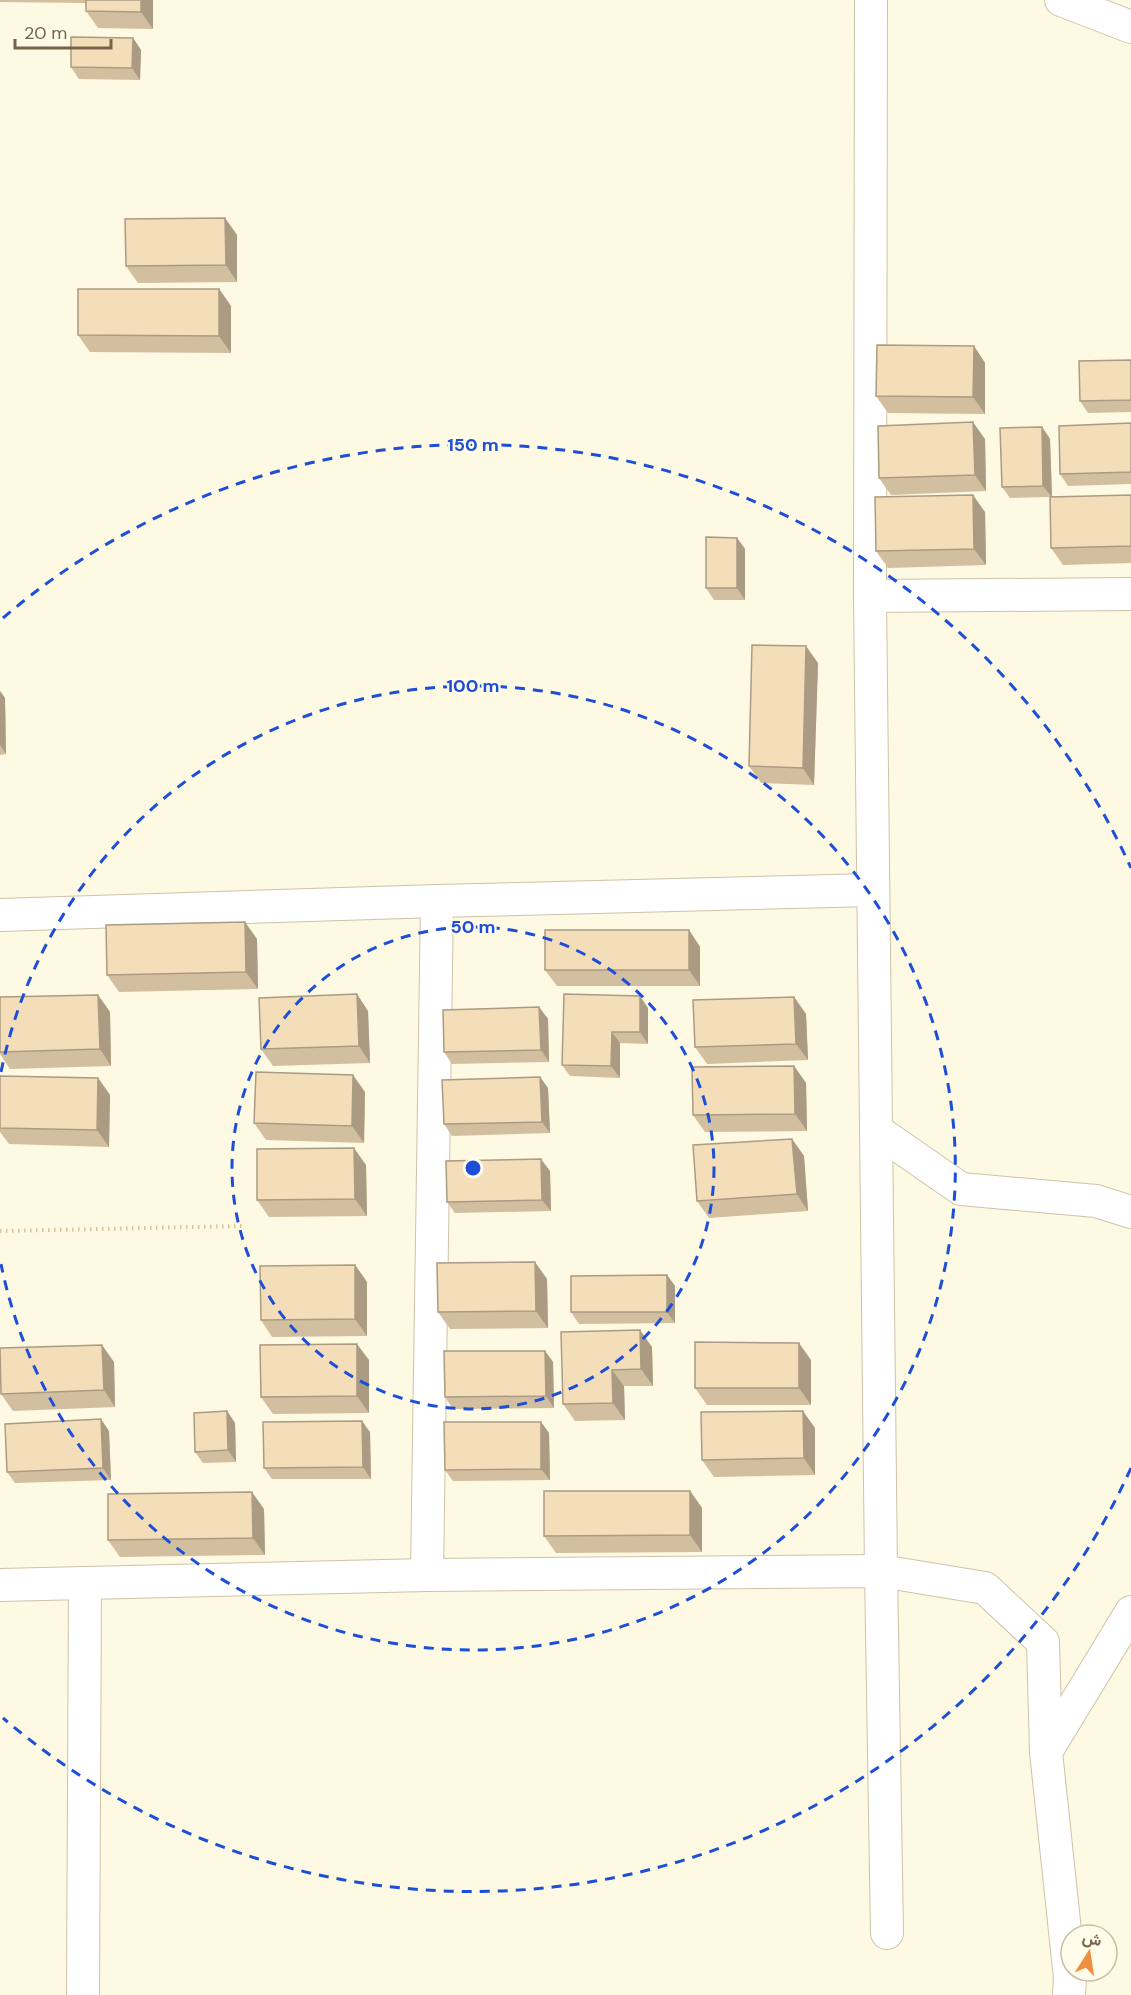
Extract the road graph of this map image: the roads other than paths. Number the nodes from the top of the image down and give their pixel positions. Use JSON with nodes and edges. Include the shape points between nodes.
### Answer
{"nodes":[{"id":1,"x":871,"y":0,"type":"edge"},
{"id":2,"x":1061,"y":0,"type":"edge"},
{"id":3,"x":1131,"y":27,"type":"edge"},
{"id":4,"x":1131,"y":594,"type":"edge"},
{"id":5,"x":870,"y":596,"type":"junction"},
{"id":6,"x":873,"y":890,"type":"junction"},
{"id":7,"x":437,"y":901,"type":"junction"},
{"id":8,"x":0,"y":915,"type":"edge"},
{"id":9,"x":876,"y":1130,"type":"junction"},
{"id":10,"x":1131,"y":1212,"type":"edge"},
{"id":11,"x":881,"y":1571,"type":"junction"},
{"id":12,"x":427,"y":1575,"type":"junction"},
{"id":13,"x":85,"y":1583,"type":"junction"},
{"id":14,"x":0,"y":1585,"type":"edge"},
{"id":15,"x":1131,"y":1612,"type":"edge"},
{"id":16,"x":1046,"y":1752,"type":"junction"},
{"id":17,"x":887,"y":1933,"type":"dead end"},
{"id":18,"x":83,"y":1995,"type":"edge"},
{"id":19,"x":1069,"y":1995,"type":"edge"}],
"edges":[{"from":1,"to":5,"type":"street"},
{"from":2,"to":3,"type":"street"},
{"from":4,"to":5,"type":"street"},
{"from":5,"to":6,"type":"street"},
{"from":6,"to":7,"type":"street"},
{"from":6,"to":9,"type":"street"},
{"from":7,"to":8,"type":"street"},
{"from":7,"to":12,"type":"street"},
{"from":9,"to":10,"type":"street","via":[[961,1189],[1096,1201]]},
{"from":9,"to":11,"type":"street"},
{"from":11,"to":12,"type":"street"},
{"from":11,"to":16,"type":"street","via":[[985,1588],[1042,1642]]},
{"from":11,"to":17,"type":"street"},
{"from":12,"to":13,"type":"street"},
{"from":13,"to":14,"type":"street"},
{"from":13,"to":18,"type":"street"},
{"from":15,"to":16,"type":"street"},
{"from":16,"to":19,"type":"street"}]}
